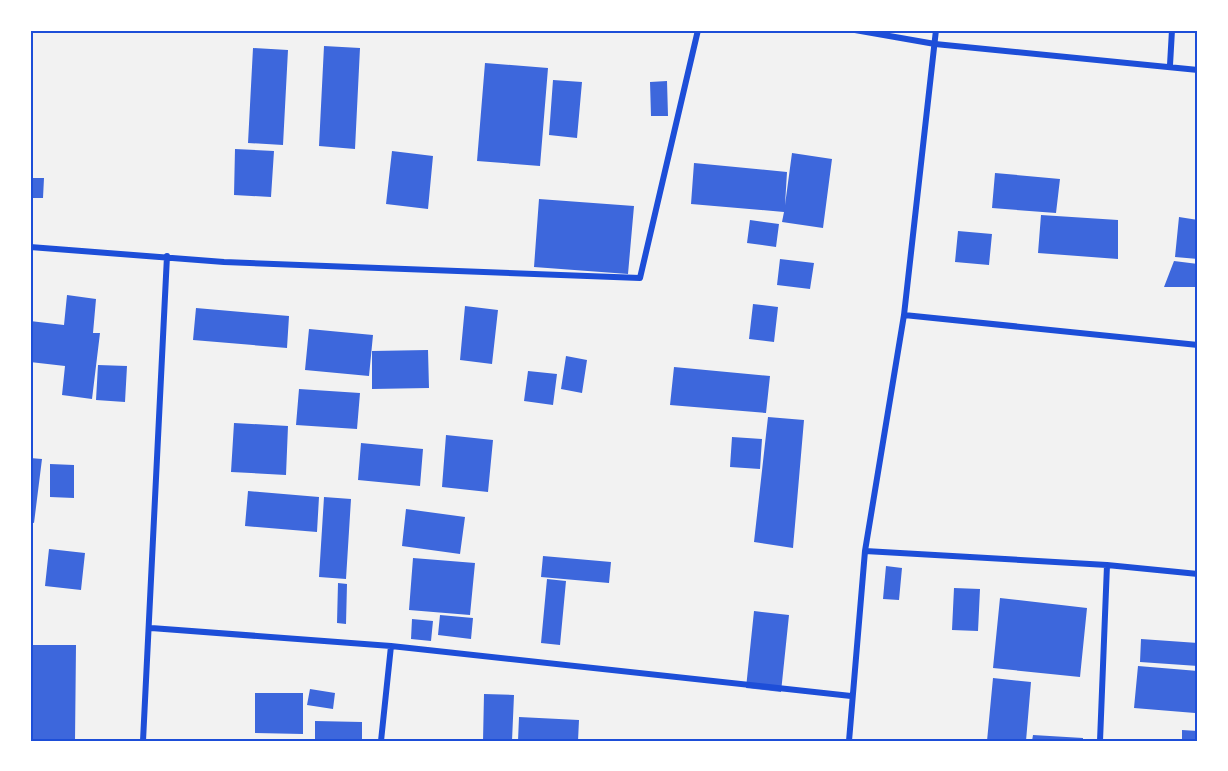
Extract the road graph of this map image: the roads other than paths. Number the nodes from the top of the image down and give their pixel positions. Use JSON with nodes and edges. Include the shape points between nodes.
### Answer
{"nodes":[{"id":1,"x":698,"y":30,"type":"edge"},
{"id":2,"x":855,"y":30,"type":"edge"},
{"id":3,"x":936,"y":30,"type":"edge"},
{"id":4,"x":1172,"y":30,"type":"edge"},
{"id":5,"x":935,"y":44,"type":"junction"},
{"id":6,"x":1170,"y":65,"type":"junction"},
{"id":7,"x":1198,"y":70,"type":"edge"},
{"id":8,"x":30,"y":247,"type":"edge"},
{"id":9,"x":167,"y":256,"type":"junction"},
{"id":10,"x":904,"y":315,"type":"junction"},
{"id":11,"x":1198,"y":345,"type":"edge"},
{"id":12,"x":865,"y":551,"type":"junction"},
{"id":13,"x":1107,"y":565,"type":"junction"},
{"id":14,"x":1198,"y":574,"type":"edge"},
{"id":15,"x":151,"y":628,"type":"junction"},
{"id":16,"x":391,"y":646,"type":"junction"},
{"id":17,"x":851,"y":696,"type":"junction"},
{"id":18,"x":143,"y":741,"type":"edge"},
{"id":19,"x":381,"y":741,"type":"edge"},
{"id":20,"x":849,"y":741,"type":"edge"},
{"id":21,"x":1100,"y":741,"type":"edge"}],
"edges":[{"from":1,"to":9,"type":"street","via":[[640,278],[224,262]]},
{"from":2,"to":5,"type":"street"},
{"from":3,"to":5,"type":"street"},
{"from":4,"to":6,"type":"street"},
{"from":5,"to":6,"type":"street"},
{"from":5,"to":10,"type":"street"},
{"from":6,"to":7,"type":"street"},
{"from":8,"to":9,"type":"street"},
{"from":9,"to":15,"type":"street"},
{"from":10,"to":11,"type":"street"},
{"from":10,"to":12,"type":"street"},
{"from":12,"to":13,"type":"street"},
{"from":12,"to":17,"type":"street"},
{"from":13,"to":14,"type":"street"},
{"from":13,"to":21,"type":"street"},
{"from":15,"to":16,"type":"street"},
{"from":15,"to":18,"type":"street"},
{"from":16,"to":17,"type":"street"},
{"from":16,"to":19,"type":"street"},
{"from":17,"to":20,"type":"street"}]}
